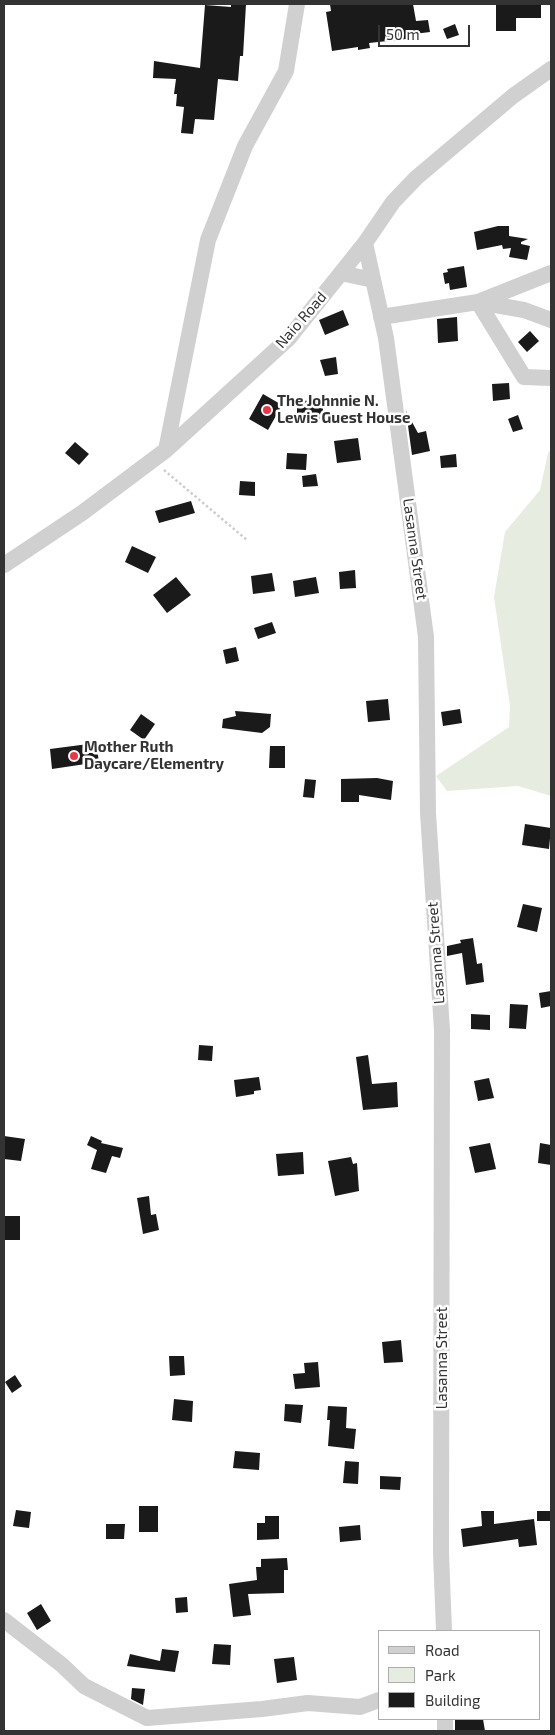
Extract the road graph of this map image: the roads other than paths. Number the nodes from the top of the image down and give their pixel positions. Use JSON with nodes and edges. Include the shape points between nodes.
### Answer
{"nodes":[{"id":1,"x":297,"y":4,"type":"edge"},
{"id":2,"x":551,"y":69,"type":"edge"},
{"id":3,"x":365,"y":243,"type":"junction"},
{"id":4,"x":341,"y":273,"type":"junction"},
{"id":5,"x":551,"y":273,"type":"edge"},
{"id":6,"x":373,"y":280,"type":"junction"},
{"id":7,"x":478,"y":302,"type":"junction"},
{"id":8,"x":381,"y":317,"type":"junction"},
{"id":9,"x":551,"y":320,"type":"edge"},
{"id":10,"x":551,"y":378,"type":"edge"},
{"id":11,"x":166,"y":450,"type":"junction"},
{"id":12,"x":4,"y":565,"type":"edge"},
{"id":13,"x":4,"y":1620,"type":"edge"},
{"id":14,"x":444,"y":1630,"type":"edge"},
{"id":15,"x":378,"y":1700,"type":"edge"}],
"edges":[{"from":1,"to":11,"type":"street","via":[[286,71],[246,146],[208,240]]},
{"from":2,"to":3,"type":"street","name":"Naio Road","via":[[513,96],[416,178],[393,202]]},
{"from":3,"to":4,"type":"street","name":"Naio Road"},
{"from":3,"to":6,"type":"street","name":"Lasanna Street"},
{"from":4,"to":6,"type":"street"},
{"from":4,"to":11,"type":"street","name":"Naio Road","via":[[289,338]]},
{"from":5,"to":7,"type":"street"},
{"from":6,"to":8,"type":"street","name":"Lasanna Street"},
{"from":7,"to":8,"type":"street"},
{"from":7,"to":9,"type":"street","via":[[524,310]]},
{"from":7,"to":10,"type":"street","via":[[524,377]]},
{"from":8,"to":14,"type":"street","name":"Lasanna Street","via":[[426,637],[428,812],[442,1030],[441,1553]]},
{"from":11,"to":12,"type":"street","name":"Naio Road","via":[[82,513]]},
{"from":13,"to":15,"type":"street","via":[[84,1686],[147,1718],[308,1703],[360,1708]]}]}
